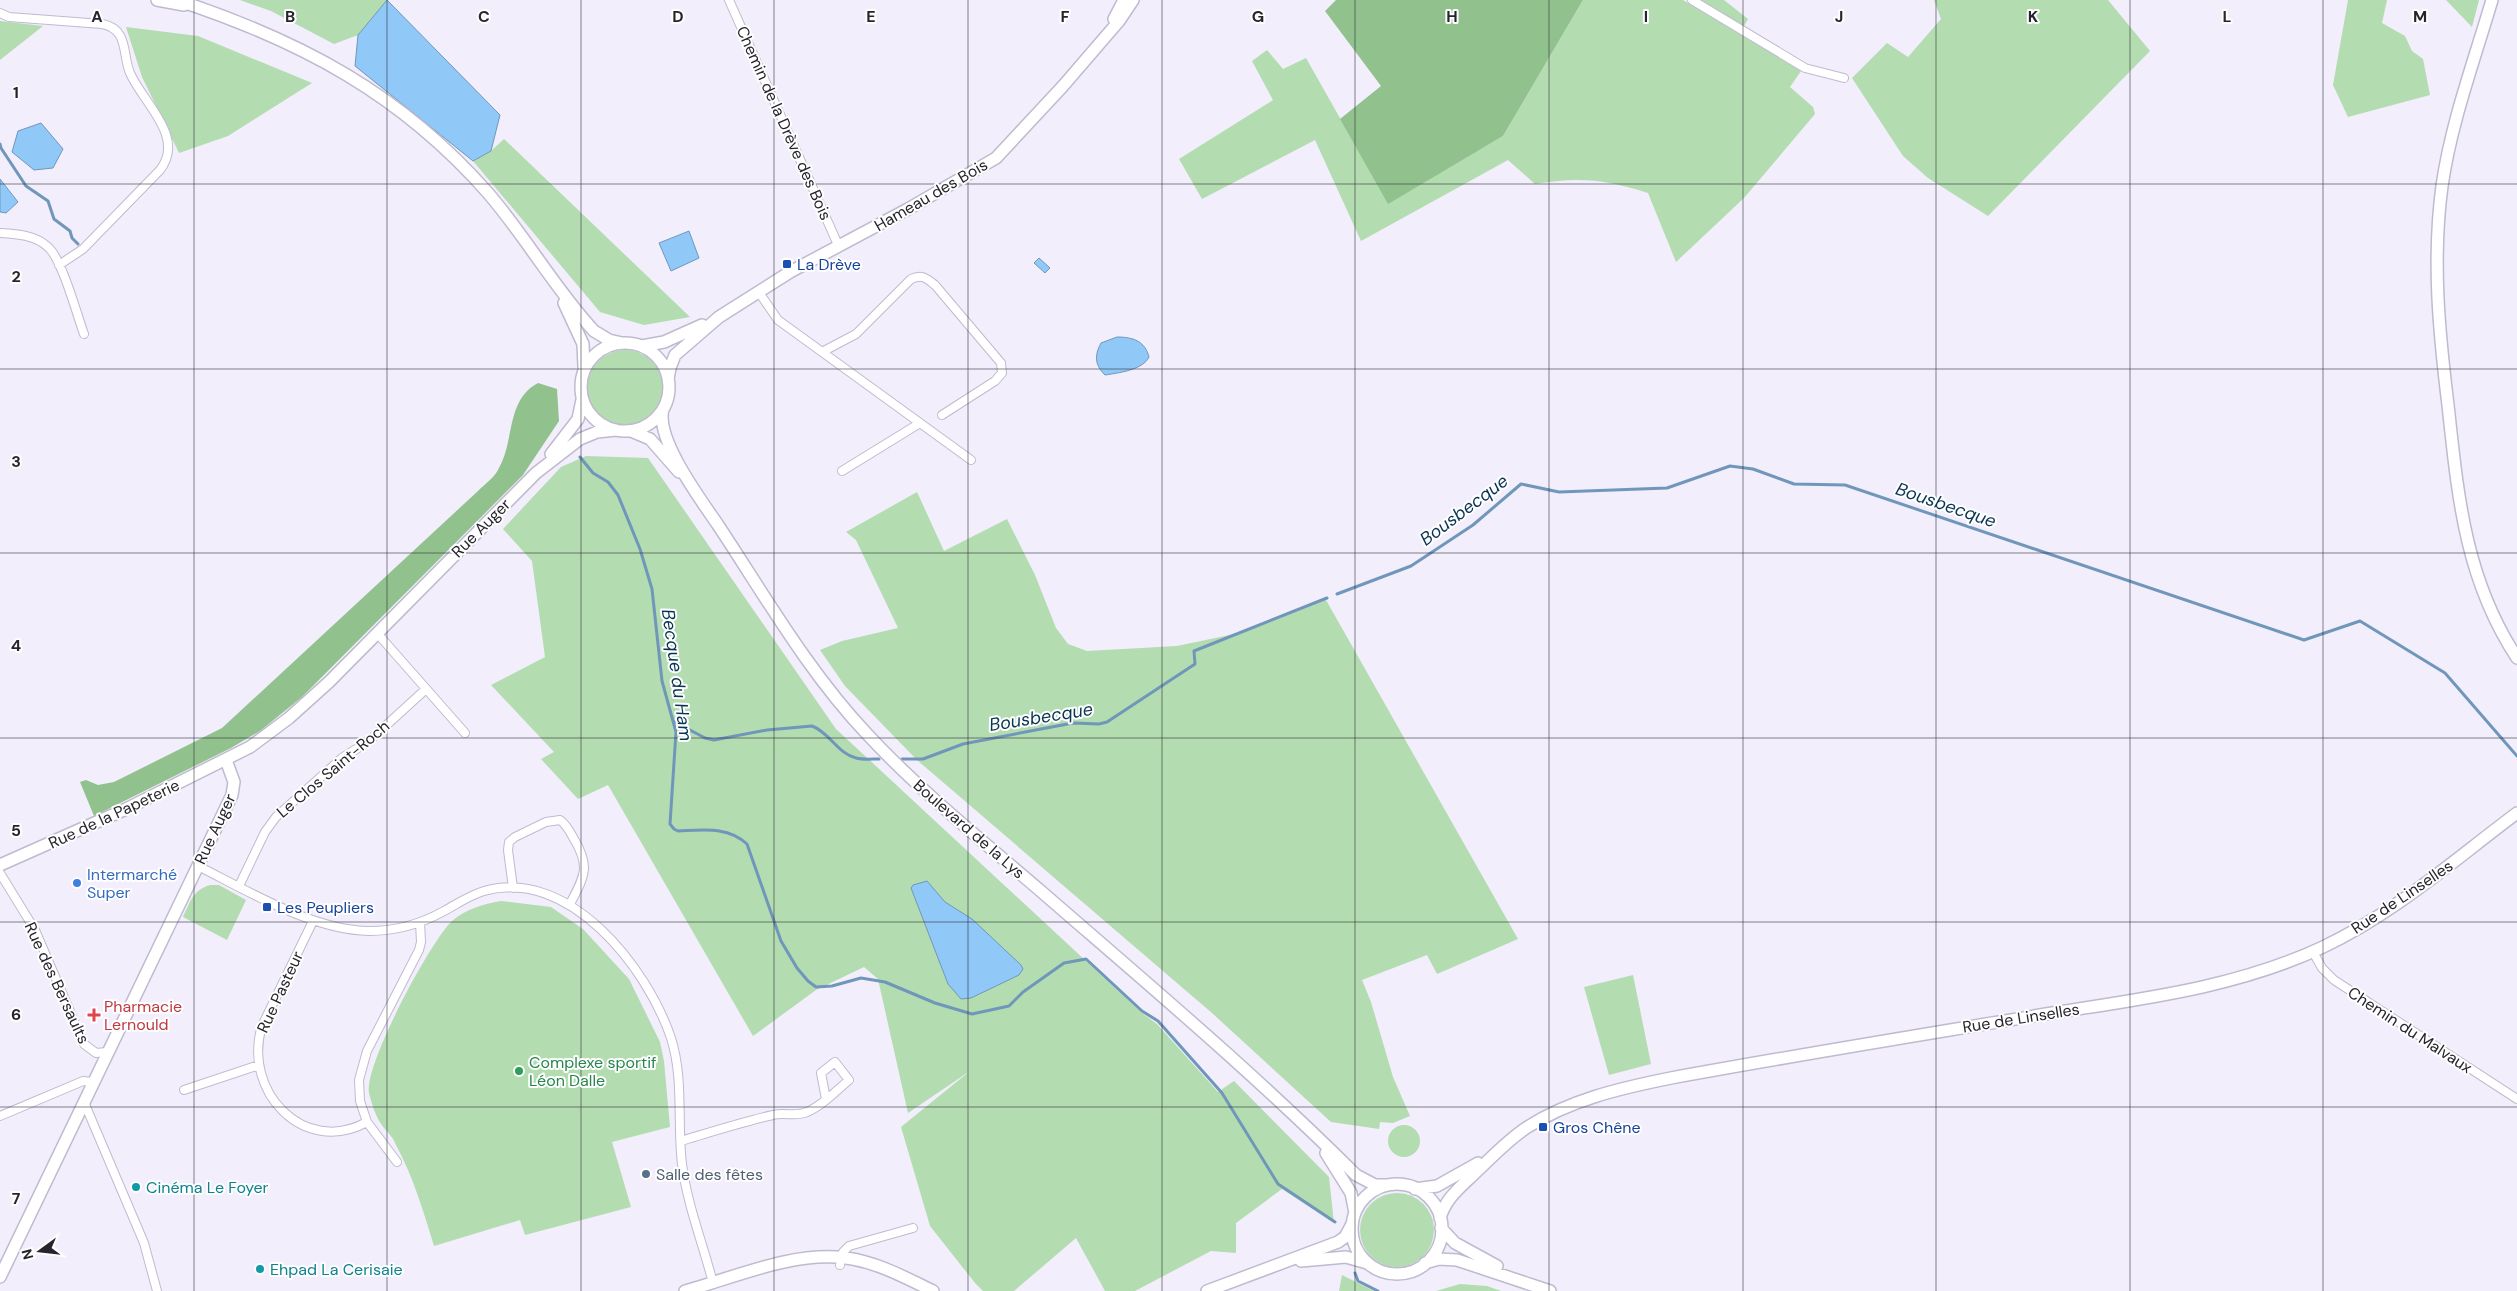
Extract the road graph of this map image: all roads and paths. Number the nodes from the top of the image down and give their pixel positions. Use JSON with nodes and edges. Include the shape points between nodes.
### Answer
{"nodes":[{"id":1,"x":157,"y":0,"type":"edge"},
{"id":2,"x":177,"y":0,"type":"edge"},
{"id":3,"x":729,"y":0,"type":"edge"},
{"id":4,"x":1124,"y":0,"type":"edge"},
{"id":5,"x":1133,"y":0,"type":"edge"},
{"id":6,"x":1692,"y":0,"type":"edge"},
{"id":7,"x":2492,"y":0,"type":"edge"},
{"id":8,"x":200,"y":8,"type":"junction"},
{"id":9,"x":0,"y":13,"type":"edge"},
{"id":10,"x":1108,"y":32,"type":"junction"},
{"id":11,"x":1844,"y":78,"type":"dead end"},
{"id":12,"x":0,"y":233,"type":"edge"},
{"id":13,"x":839,"y":247,"type":"junction"},
{"id":14,"x":59,"y":265,"type":"junction"},
{"id":15,"x":543,"y":266,"type":"junction"},
{"id":16,"x":758,"y":291,"type":"junction"},
{"id":17,"x":719,"y":316,"type":"junction"},
{"id":18,"x":84,"y":334,"type":"dead end"},
{"id":19,"x":622,"y":343,"type":"junction"},
{"id":20,"x":639,"y":345,"type":"junction"},
{"id":21,"x":822,"y":352,"type":"junction"},
{"id":22,"x":584,"y":370,"type":"junction"},
{"id":23,"x":668,"y":379,"type":"junction"},
{"id":24,"x":582,"y":398,"type":"junction"},
{"id":25,"x":663,"y":409,"type":"junction"},
{"id":26,"x":942,"y":416,"type":"dead end"},
{"id":27,"x":920,"y":423,"type":"junction"},
{"id":28,"x":616,"y":430,"type":"junction"},
{"id":29,"x":631,"y":431,"type":"junction"},
{"id":30,"x":971,"y":460,"type":"dead end"},
{"id":31,"x":842,"y":471,"type":"dead end"},
{"id":32,"x":536,"y":473,"type":"junction"},
{"id":33,"x":698,"y":495,"type":"junction"},
{"id":34,"x":377,"y":633,"type":"junction"},
{"id":35,"x":2517,"y":658,"type":"edge"},
{"id":36,"x":426,"y":689,"type":"junction"},
{"id":37,"x":465,"y":733,"type":"dead end"},
{"id":38,"x":226,"y":760,"type":"junction"},
{"id":39,"x":2517,"y":813,"type":"edge"},
{"id":40,"x":0,"y":865,"type":"edge"},
{"id":41,"x":198,"y":866,"type":"junction"},
{"id":42,"x":0,"y":873,"type":"edge"},
{"id":43,"x":239,"y":886,"type":"junction"},
{"id":44,"x":513,"y":888,"type":"junction"},
{"id":45,"x":570,"y":904,"type":"junction"},
{"id":46,"x":314,"y":921,"type":"junction"},
{"id":47,"x":420,"y":922,"type":"junction"},
{"id":48,"x":2313,"y":952,"type":"junction"},
{"id":49,"x":107,"y":1052,"type":"junction"},
{"id":50,"x":258,"y":1065,"type":"junction"},
{"id":51,"x":94,"y":1082,"type":"junction"},
{"id":52,"x":184,"y":1090,"type":"dead end"},
{"id":53,"x":826,"y":1099,"type":"junction"},
{"id":54,"x":2517,"y":1099,"type":"edge"},
{"id":55,"x":84,"y":1102,"type":"junction"},
{"id":56,"x":1294,"y":1115,"type":"junction"},
{"id":57,"x":0,"y":1116,"type":"edge"},
{"id":58,"x":367,"y":1122,"type":"junction"},
{"id":59,"x":681,"y":1141,"type":"junction"},
{"id":60,"x":1496,"y":1152,"type":"junction"},
{"id":61,"x":397,"y":1162,"type":"dead end"},
{"id":62,"x":1388,"y":1186,"type":"junction"},
{"id":63,"x":1415,"y":1189,"type":"junction"},
{"id":64,"x":1354,"y":1218,"type":"junction"},
{"id":65,"x":1440,"y":1223,"type":"junction"},
{"id":66,"x":913,"y":1228,"type":"dead end"},
{"id":67,"x":841,"y":1261,"type":"junction"},
{"id":68,"x":1425,"y":1263,"type":"junction"},
{"id":69,"x":1368,"y":1264,"type":"junction"},
{"id":70,"x":1275,"y":1266,"type":"junction"},
{"id":71,"x":0,"y":1277,"type":"edge"},
{"id":72,"x":713,"y":1283,"type":"junction"},
{"id":73,"x":1532,"y":1284,"type":"junction"},
{"id":74,"x":157,"y":1291,"type":"edge"},
{"id":75,"x":685,"y":1291,"type":"edge"},
{"id":76,"x":917,"y":1291,"type":"edge"},
{"id":77,"x":933,"y":1291,"type":"edge"},
{"id":78,"x":1207,"y":1291,"type":"edge"},
{"id":79,"x":1550,"y":1291,"type":"edge"}],
"edges":[{"from":1,"to":8,"type":"main road"},
{"from":2,"to":8,"type":"main road"},
{"from":3,"to":13,"type":"street","name":"Chemin de la Drève des Bois"},
{"from":4,"to":10,"type":"main road","name":"Hameau des Bois"},
{"from":5,"to":10,"type":"main road","name":"Hameau des Bois"},
{"from":6,"to":11,"type":"street","via":[[1805,68]]},
{"from":7,"to":35,"type":"main road","via":[[2445,169],[2437,238],[2437,302],[2458,499],[2467,544],[2487,603]]},
{"from":8,"to":15,"type":"main road","via":[[290,42],[394,105],[472,176]]},
{"from":9,"to":14,"type":"street","via":[[9,17],[102,24],[115,29],[124,42],[130,72],[158,118],[169,146],[168,156],[160,170],[83,248]]},
{"from":10,"to":13,"type":"main road","name":"Hameau des Bois","via":[[1057,94],[989,163]]},
{"from":12,"to":14,"type":"street","via":[[35,239],[48,247]]},
{"from":13,"to":16,"type":"main road","name":"Hameau des Bois"},
{"from":14,"to":18,"type":"street"},
{"from":15,"to":19,"type":"main road","via":[[594,331]]},
{"from":15,"to":22,"type":"main road","via":[[581,337]]},
{"from":16,"to":17,"type":"main road","name":"Hameau des Bois"},
{"from":16,"to":21,"type":"street","via":[[775,317]]},
{"from":17,"to":20,"type":"main road","name":"Hameau des Bois","via":[[664,342]]},
{"from":17,"to":23,"type":"main road","name":"Hameau des Bois","via":[[675,355]]},
{"from":19,"to":20,"type":"main road"},
{"from":19,"to":22,"type":"main road","via":[[597,353]]},
{"from":20,"to":23,"type":"main road","via":[[660,360]]},
{"from":21,"to":26,"type":"street","via":[[856,334],[911,279],[924,277],[935,285],[1001,363],[1002,373],[995,381]]},
{"from":21,"to":27,"type":"street"},
{"from":22,"to":24,"type":"main road","via":[[580,387]]},
{"from":23,"to":25,"type":"main road"},
{"from":24,"to":28,"type":"main road","via":[[592,417]]},
{"from":24,"to":32,"type":"main road","name":"Rue Auger","via":[[578,419]]},
{"from":25,"to":29,"type":"main road","via":[[650,424]]},
{"from":25,"to":33,"type":"main road","name":"Boulevard de la Lys","via":[[666,435]]},
{"from":27,"to":30,"type":"street"},
{"from":27,"to":31,"type":"street"},
{"from":28,"to":29,"type":"main road"},
{"from":28,"to":32,"type":"main road","name":"Rue Auger","via":[[597,432],[580,439]]},
{"from":29,"to":33,"type":"main road","name":"Boulevard de la Lys","via":[[644,435],[656,445]]},
{"from":32,"to":34,"type":"main road","name":"Rue Auger"},
{"from":33,"to":56,"type":"main road","name":"Boulevard de la Lys","via":[[822,679],[892,760],[1233,1057]]},
{"from":34,"to":36,"type":"street"},
{"from":34,"to":38,"type":"main road","name":"Rue Auger","via":[[289,718]]},
{"from":36,"to":37,"type":"street"},
{"from":36,"to":43,"type":"street","name":"Le Clos Saint-Roch","via":[[276,817],[265,832]]},
{"from":38,"to":40,"type":"main road","name":"Rue de la Papeterie"},
{"from":38,"to":41,"type":"main road","name":"Rue Auger","via":[[234,791]]},
{"from":39,"to":48,"type":"main road","name":"Rue de Linselles","via":[[2404,900]]},
{"from":41,"to":43,"type":"street"},
{"from":41,"to":49,"type":"main road","name":"Rue Auger"},
{"from":42,"to":49,"type":"street","name":"Rue des Bersaults","via":[[35,930],[84,1044],[96,1053]]},
{"from":43,"to":46,"type":"street"},
{"from":44,"to":45,"type":"street","via":[[552,896]]},
{"from":44,"to":45,"type":"street","via":[[509,842],[546,822],[560,820],[585,861],[584,876]]},
{"from":44,"to":47,"type":"street","via":[[478,893]]},
{"from":45,"to":59,"type":"street","via":[[624,956],[646,983],[658,1006],[676,1061],[681,1098]]},
{"from":46,"to":47,"type":"street","via":[[367,931]]},
{"from":46,"to":50,"type":"street","name":"Rue Pasteur","via":[[262,1026]]},
{"from":47,"to":58,"type":"street","via":[[419,950],[362,1065],[360,1101]]},
{"from":48,"to":54,"type":"street","name":"Chemin du Malvaux","via":[[2334,980]]},
{"from":48,"to":60,"type":"main road","name":"Rue de Linselles","via":[[2260,972],[2188,990],[1621,1089],[1543,1118]]},
{"from":49,"to":51,"type":"main road","name":"Rue Auger"},
{"from":50,"to":52,"type":"street"},
{"from":50,"to":58,"type":"street","name":"Rue Pasteur","via":[[271,1097],[298,1122],[335,1133],[352,1130]]},
{"from":51,"to":55,"type":"main road","name":"Rue Auger"},
{"from":51,"to":57,"type":"street","via":[[85,1081]]},
{"from":53,"to":53,"type":"street","via":[[821,1073],[835,1062],[850,1080]]},
{"from":53,"to":59,"type":"street","via":[[803,1114],[774,1114]]},
{"from":55,"to":71,"type":"main road","name":"Rue Auger"},
{"from":55,"to":74,"type":"street","via":[[144,1243]]},
{"from":56,"to":62,"type":"main road","name":"Boulevard de la Lys","via":[[1360,1177],[1375,1185]]},
{"from":56,"to":64,"type":"main road","name":"Boulevard de la Lys","via":[[1336,1166],[1352,1196]]},
{"from":58,"to":61,"type":"street"},
{"from":59,"to":72,"type":"street","via":[[686,1184]]},
{"from":60,"to":63,"type":"main road","name":"Rue de Linselles","via":[[1443,1183],[1428,1189]]},
{"from":60,"to":65,"type":"main road","name":"Rue de Linselles","via":[[1451,1196]]},
{"from":62,"to":63,"type":"main road","via":[[1404,1185]]},
{"from":62,"to":64,"type":"main road","via":[[1368,1195]]},
{"from":63,"to":65,"type":"main road","via":[[1431,1201]]},
{"from":64,"to":69,"type":"main road","via":[[1355,1246]]},
{"from":64,"to":70,"type":"main road","via":[[1345,1237],[1338,1242]]},
{"from":65,"to":68,"type":"main road","via":[[1437,1247]]},
{"from":65,"to":73,"type":"main road","via":[[1448,1237],[1465,1250]]},
{"from":66,"to":67,"type":"street","via":[[849,1246]]},
{"from":67,"to":72,"type":"main road","via":[[803,1260]]},
{"from":67,"to":76,"type":"main road"},
{"from":67,"to":77,"type":"main road","via":[[882,1268]]},
{"from":68,"to":69,"type":"main road","via":[[1411,1272],[1394,1274]]},
{"from":68,"to":73,"type":"main road","via":[[1451,1259]]},
{"from":69,"to":70,"type":"main road","via":[[1346,1257]]},
{"from":70,"to":78,"type":"main road"},
{"from":72,"to":75,"type":"main road"},
{"from":73,"to":79,"type":"main road"}]}
